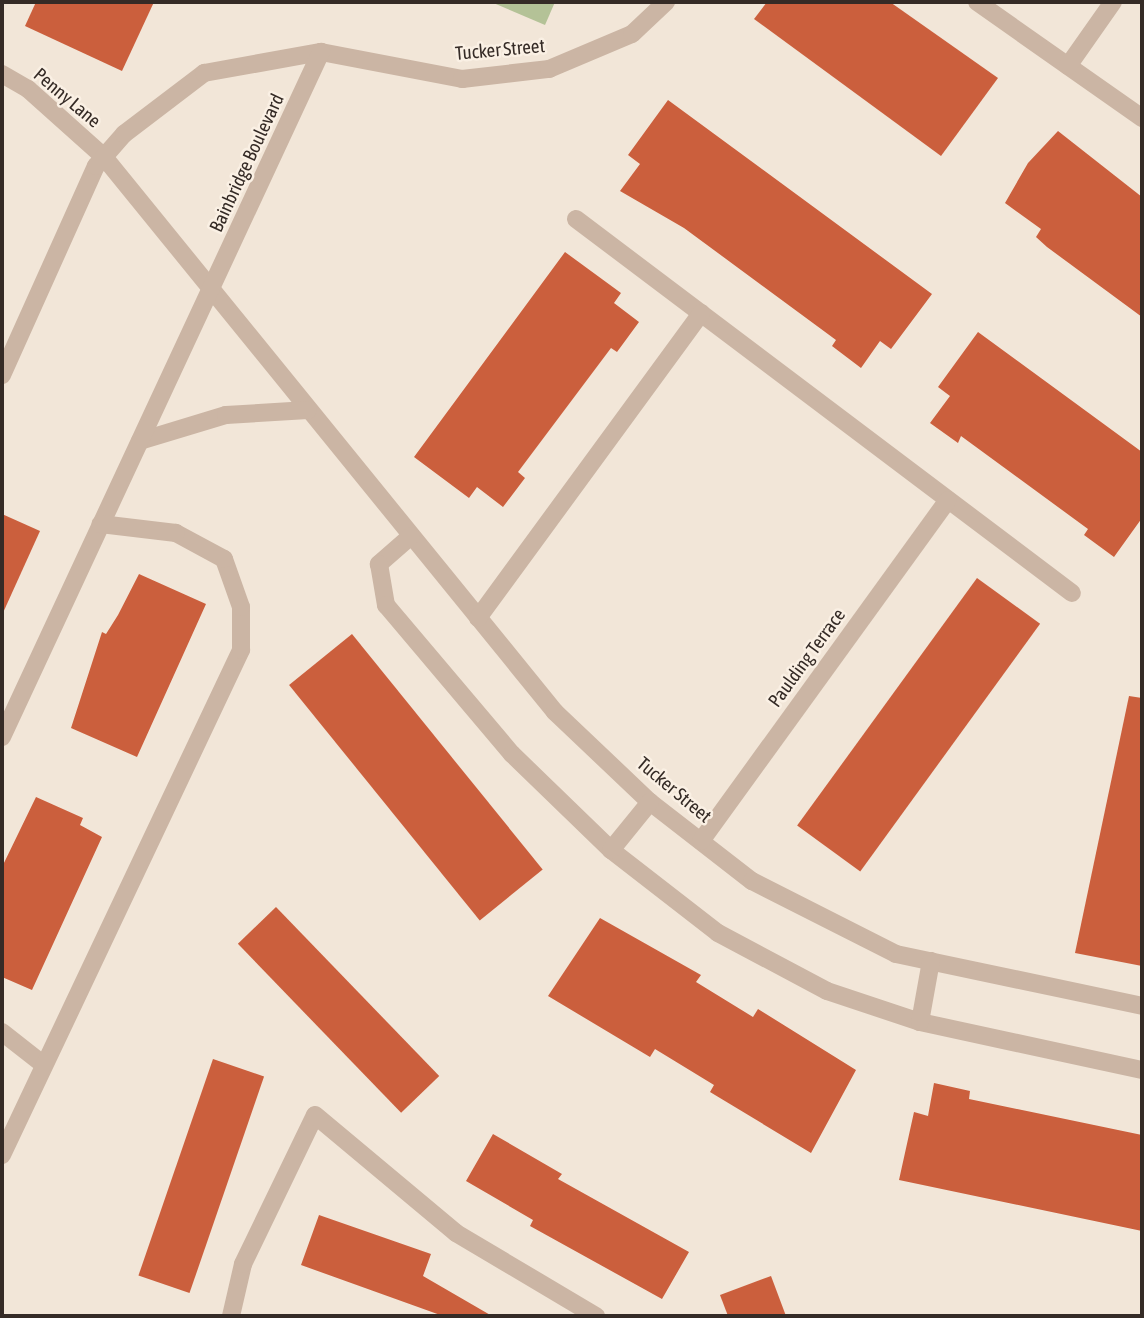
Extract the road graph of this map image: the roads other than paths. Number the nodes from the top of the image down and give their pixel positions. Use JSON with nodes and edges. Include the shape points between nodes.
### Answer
{"nodes":[{"id":1,"x":666,"y":2,"type":"edge"},
{"id":2,"x":977,"y":2,"type":"edge"},
{"id":3,"x":1113,"y":2,"type":"edge"},
{"id":4,"x":321,"y":52,"type":"junction"},
{"id":5,"x":1068,"y":66,"type":"junction"},
{"id":6,"x":2,"y":74,"type":"edge"},
{"id":7,"x":1142,"y":118,"type":"edge"},
{"id":8,"x":104,"y":157,"type":"junction"},
{"id":9,"x":576,"y":219,"type":"dead end"},
{"id":10,"x":210,"y":291,"type":"junction"},
{"id":11,"x":701,"y":313,"type":"junction"},
{"id":12,"x":2,"y":375,"type":"edge"},
{"id":13,"x":307,"y":410,"type":"junction"},
{"id":14,"x":140,"y":441,"type":"junction"},
{"id":15,"x":948,"y":500,"type":"junction"},
{"id":16,"x":101,"y":524,"type":"junction"},
{"id":17,"x":411,"y":536,"type":"junction"},
{"id":18,"x":1073,"y":593,"type":"dead end"},
{"id":19,"x":478,"y":618,"type":"junction"},
{"id":20,"x":2,"y":737,"type":"edge"},
{"id":21,"x":650,"y":802,"type":"junction"},
{"id":22,"x":701,"y":841,"type":"junction"},
{"id":23,"x":611,"y":850,"type":"junction"},
{"id":24,"x":931,"y":961,"type":"junction"},
{"id":25,"x":1142,"y":1006,"type":"edge"},
{"id":26,"x":920,"y":1022,"type":"junction"},
{"id":27,"x":2,"y":1032,"type":"edge"},
{"id":28,"x":44,"y":1065,"type":"junction"},
{"id":29,"x":1142,"y":1070,"type":"edge"},
{"id":30,"x":2,"y":1155,"type":"edge"},
{"id":31,"x":231,"y":1316,"type":"edge"},
{"id":32,"x":596,"y":1316,"type":"edge"}],
"edges":[{"from":1,"to":4,"type":"street","name":"Tucker Street","via":[[632,34],[549,69],[463,79]]},
{"from":2,"to":5,"type":"street"},
{"from":3,"to":5,"type":"street"},
{"from":4,"to":8,"type":"street","name":"Bainbridge Boulevard","via":[[204,73],[124,134]]},
{"from":4,"to":10,"type":"street","name":"Bainbridge Boulevard"},
{"from":5,"to":7,"type":"street"},
{"from":6,"to":8,"type":"street","name":"Penny Lane","via":[[28,89]]},
{"from":8,"to":10,"type":"street","name":"Tucker Street"},
{"from":8,"to":12,"type":"street","name":"Bainbridge Boulevard"},
{"from":9,"to":11,"type":"street"},
{"from":10,"to":13,"type":"street","name":"Tucker Street"},
{"from":10,"to":14,"type":"street","name":"Bainbridge Boulevard"},
{"from":11,"to":15,"type":"street"},
{"from":11,"to":19,"type":"street"},
{"from":13,"to":14,"type":"street","via":[[226,415]]},
{"from":13,"to":17,"type":"street","name":"Tucker Street"},
{"from":14,"to":16,"type":"street","name":"Bainbridge Boulevard"},
{"from":15,"to":18,"type":"street"},
{"from":15,"to":22,"type":"street","name":"Paulding Terrace"},
{"from":16,"to":20,"type":"street","name":"Bainbridge Boulevard"},
{"from":16,"to":28,"type":"street","via":[[176,533],[224,559],[241,607],[241,650]]},
{"from":17,"to":19,"type":"street","name":"Tucker Street"},
{"from":17,"to":23,"type":"street","via":[[379,564],[386,606],[512,754]]},
{"from":19,"to":21,"type":"street","name":"Tucker Street","via":[[555,712]]},
{"from":21,"to":22,"type":"street","name":"Tucker Street"},
{"from":21,"to":23,"type":"street"},
{"from":22,"to":24,"type":"street","name":"Tucker Street","via":[[752,881],[896,954]]},
{"from":23,"to":26,"type":"street","via":[[719,933],[827,991]]},
{"from":24,"to":25,"type":"street","name":"Tucker Street"},
{"from":24,"to":26,"type":"street"},
{"from":26,"to":29,"type":"street"},
{"from":27,"to":28,"type":"street"},
{"from":28,"to":30,"type":"street"},
{"from":31,"to":32,"type":"street","via":[[243,1264],[315,1115],[456,1233]]}]}
